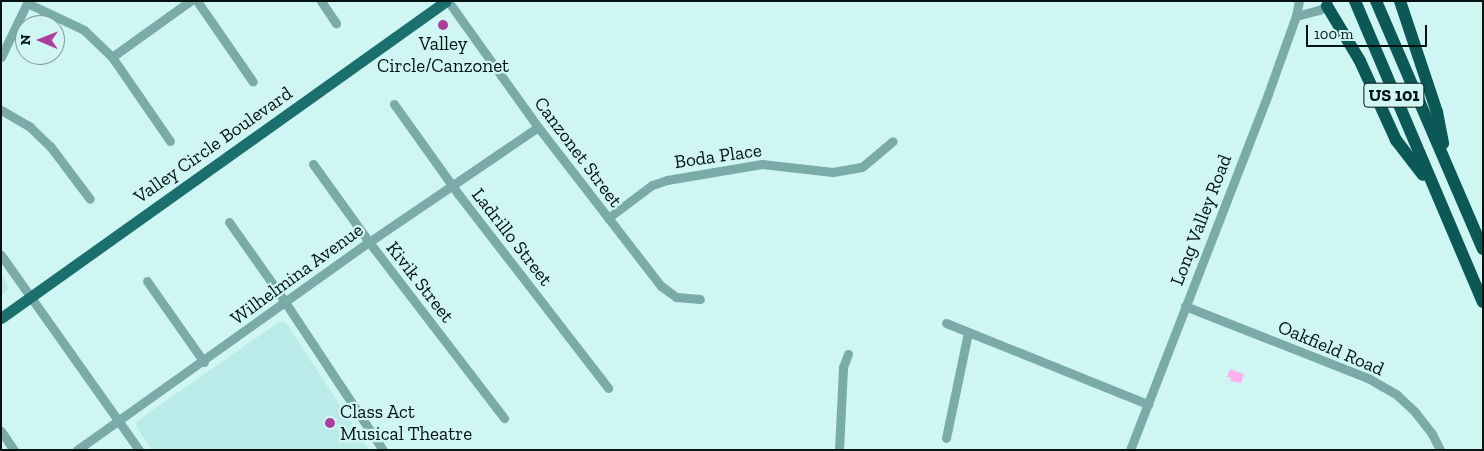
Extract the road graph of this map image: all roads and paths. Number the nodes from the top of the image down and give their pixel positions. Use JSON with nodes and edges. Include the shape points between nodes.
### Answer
{"nodes":[{"id":1,"x":190,"y":1,"type":"edge"},
{"id":2,"x":197,"y":1,"type":"edge"},
{"id":3,"x":321,"y":1,"type":"edge"},
{"id":4,"x":447,"y":1,"type":"edge"},
{"id":5,"x":1298,"y":1,"type":"edge"},
{"id":6,"x":1355,"y":1,"type":"edge"},
{"id":7,"x":1376,"y":1,"type":"edge"},
{"id":8,"x":1400,"y":1,"type":"edge"},
{"id":9,"x":28,"y":2,"type":"edge"},
{"id":10,"x":1326,"y":3,"type":"edge"},
{"id":11,"x":1296,"y":16,"type":"junction"},
{"id":12,"x":336,"y":23,"type":"dead end"},
{"id":13,"x":1,"y":57,"type":"edge"},
{"id":14,"x":112,"y":57,"type":"junction"},
{"id":15,"x":254,"y":82,"type":"dead end"},
{"id":16,"x":394,"y":104,"type":"dead end"},
{"id":17,"x":1,"y":110,"type":"edge"},
{"id":18,"x":538,"y":127,"type":"junction"},
{"id":19,"x":170,"y":141,"type":"dead end"},
{"id":20,"x":893,"y":141,"type":"dead end"},
{"id":21,"x":312,"y":164,"type":"dead end"},
{"id":22,"x":1446,"y":166,"type":"junction"},
{"id":23,"x":452,"y":186,"type":"junction"},
{"id":24,"x":1434,"y":189,"type":"junction"},
{"id":25,"x":90,"y":199,"type":"dead end"},
{"id":26,"x":608,"y":218,"type":"junction"},
{"id":27,"x":229,"y":222,"type":"dead end"},
{"id":28,"x":369,"y":242,"type":"junction"},
{"id":29,"x":1483,"y":249,"type":"edge"},
{"id":30,"x":1,"y":255,"type":"edge"},
{"id":31,"x":147,"y":281,"type":"dead end"},
{"id":32,"x":31,"y":296,"type":"junction"},
{"id":33,"x":700,"y":299,"type":"dead end"},
{"id":34,"x":1483,"y":302,"type":"edge"},
{"id":35,"x":285,"y":303,"type":"junction"},
{"id":36,"x":1185,"y":306,"type":"junction"},
{"id":37,"x":1,"y":318,"type":"edge"},
{"id":38,"x":946,"y":323,"type":"dead end"},
{"id":39,"x":968,"y":332,"type":"junction"},
{"id":40,"x":848,"y":354,"type":"dead end"},
{"id":41,"x":204,"y":362,"type":"junction"},
{"id":42,"x":608,"y":388,"type":"dead end"},
{"id":43,"x":1148,"y":404,"type":"junction"},
{"id":44,"x":504,"y":418,"type":"dead end"},
{"id":45,"x":119,"y":420,"type":"junction"},
{"id":46,"x":1,"y":431,"type":"edge"},
{"id":47,"x":946,"y":438,"type":"dead end"},
{"id":48,"x":14,"y":450,"type":"edge"},
{"id":49,"x":78,"y":450,"type":"edge"},
{"id":50,"x":139,"y":450,"type":"edge"},
{"id":51,"x":383,"y":450,"type":"edge"},
{"id":52,"x":839,"y":450,"type":"edge"},
{"id":53,"x":1130,"y":450,"type":"edge"},
{"id":54,"x":1440,"y":450,"type":"edge"}],
"edges":[{"from":1,"to":14,"type":"street"},
{"from":2,"to":15,"type":"street"},
{"from":3,"to":12,"type":"street"},
{"from":4,"to":18,"type":"street","name":"Canzonet Street"},
{"from":4,"to":32,"type":"main road","name":"Valley Circle Boulevard"},
{"from":5,"to":11,"type":"street","name":"Long Valley Road"},
{"from":6,"to":24,"type":"highway","number":"US 101"},
{"from":7,"to":22,"type":"highway","number":"US 101"},
{"from":8,"to":22,"type":"highway","via":[[1437,112]]},
{"from":9,"to":13,"type":"street"},
{"from":9,"to":14,"type":"street","via":[[84,30]]},
{"from":10,"to":11,"type":"street"},
{"from":10,"to":24,"type":"highway","via":[[1360,61],[1396,140]]},
{"from":11,"to":36,"type":"street","name":"Long Valley Road"},
{"from":14,"to":19,"type":"street"},
{"from":16,"to":23,"type":"street","name":"Ladrillo Street"},
{"from":17,"to":25,"type":"street","via":[[30,127],[50,146]]},
{"from":18,"to":23,"type":"street","name":"Wilhelmina Avenue"},
{"from":18,"to":26,"type":"street","name":"Canzonet Street"},
{"from":20,"to":26,"type":"street","name":"Boda Place","via":[[862,167],[833,172],[762,164],[667,180],[652,185]]},
{"from":21,"to":28,"type":"street","name":"Kivik Street"},
{"from":22,"to":29,"type":"highway","number":"US 101"},
{"from":23,"to":28,"type":"street","name":"Wilhelmina Avenue"},
{"from":23,"to":42,"type":"street","name":"Ladrillo Street"},
{"from":24,"to":34,"type":"highway","number":"US 101"},
{"from":26,"to":33,"type":"street","name":"Canzonet Street","via":[[669,294]]},
{"from":27,"to":35,"type":"street"},
{"from":28,"to":35,"type":"street","name":"Wilhelmina Avenue"},
{"from":28,"to":44,"type":"street","name":"Kivik Street"},
{"from":30,"to":32,"type":"street"},
{"from":31,"to":41,"type":"street"},
{"from":32,"to":37,"type":"main road","name":"Valley Circle Boulevard"},
{"from":32,"to":45,"type":"street"},
{"from":35,"to":41,"type":"street","name":"Wilhelmina Avenue"},
{"from":35,"to":51,"type":"street"},
{"from":36,"to":43,"type":"street","name":"Long Valley Road"},
{"from":36,"to":54,"type":"street","name":"Oakfield Road","via":[[1368,378],[1397,395],[1415,412]]},
{"from":38,"to":39,"type":"street"},
{"from":39,"to":43,"type":"street"},
{"from":39,"to":47,"type":"street"},
{"from":40,"to":52,"type":"street","via":[[843,367]]},
{"from":41,"to":45,"type":"street","name":"Wilhelmina Avenue"},
{"from":43,"to":53,"type":"street","name":"Long Valley Road"},
{"from":45,"to":49,"type":"street","name":"Wilhelmina Avenue"},
{"from":45,"to":50,"type":"street"},
{"from":46,"to":48,"type":"street"}]}
